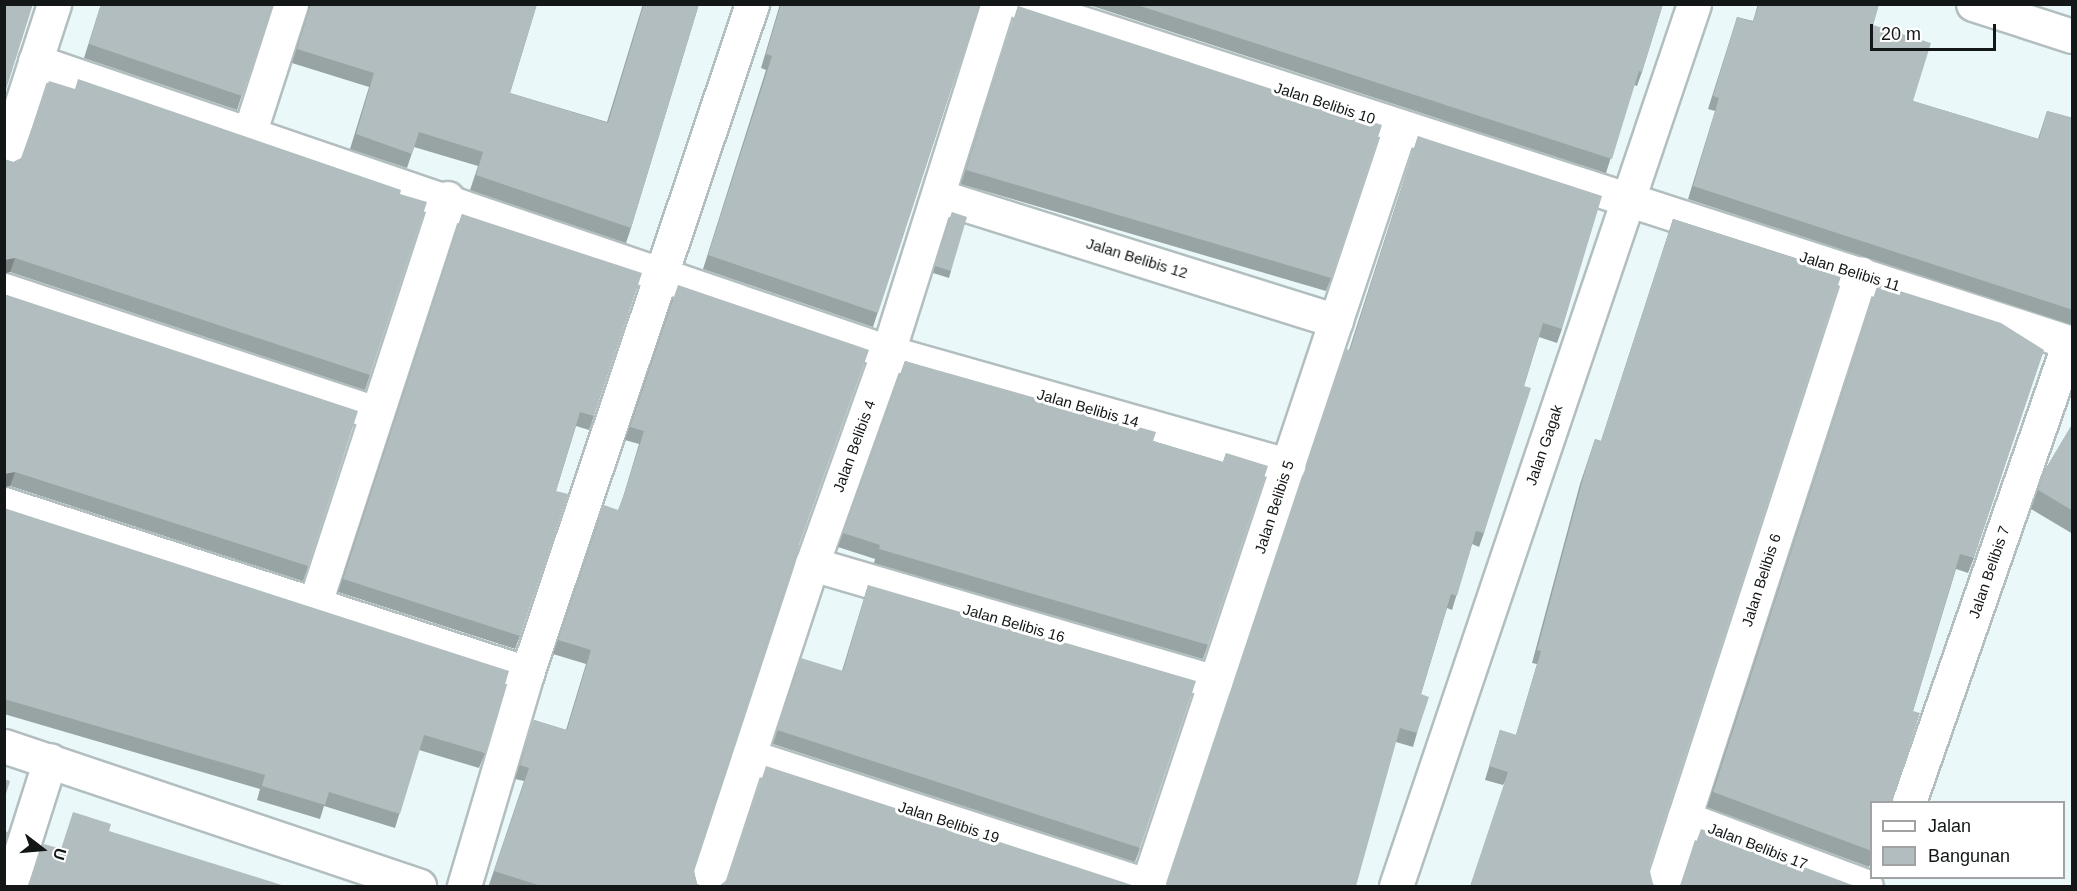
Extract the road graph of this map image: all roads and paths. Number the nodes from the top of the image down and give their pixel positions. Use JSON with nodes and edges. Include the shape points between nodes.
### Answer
{"nodes":[{"id":1,"x":54,"y":4,"type":"edge"},
{"id":2,"x":291,"y":4,"type":"edge"},
{"id":3,"x":752,"y":4,"type":"edge"},
{"id":4,"x":998,"y":4,"type":"edge"},
{"id":5,"x":1023,"y":4,"type":"edge"},
{"id":6,"x":1694,"y":4,"type":"edge"},
{"id":7,"x":1973,"y":4,"type":"edge"},
{"id":8,"x":2073,"y":36,"type":"edge"},
{"id":9,"x":35,"y":61,"type":"junction"},
{"id":10,"x":1400,"y":128,"type":"junction"},
{"id":11,"x":250,"y":131,"type":"junction"},
{"id":12,"x":4,"y":158,"type":"edge"},
{"id":13,"x":938,"y":196,"type":"junction"},
{"id":14,"x":447,"y":198,"type":"junction"},
{"id":15,"x":1626,"y":202,"type":"junction"},
{"id":16,"x":661,"y":271,"type":"junction"},
{"id":17,"x":1860,"y":273,"type":"junction"},
{"id":18,"x":4,"y":290,"type":"edge"},
{"id":19,"x":1336,"y":321,"type":"junction"},
{"id":20,"x":2071,"y":342,"type":"edge"},
{"id":21,"x":888,"y":352,"type":"junction"},
{"id":22,"x":376,"y":413,"type":"junction"},
{"id":23,"x":1288,"y":465,"type":"junction"},
{"id":24,"x":4,"y":504,"type":"edge"},
{"id":25,"x":812,"y":564,"type":"junction"},
{"id":26,"x":315,"y":603,"type":"junction"},
{"id":27,"x":527,"y":673,"type":"junction"},
{"id":28,"x":1215,"y":682,"type":"junction"},
{"id":29,"x":4,"y":746,"type":"edge"},
{"id":30,"x":749,"y":756,"type":"junction"},
{"id":31,"x":50,"y":760,"type":"junction"},
{"id":32,"x":1909,"y":801,"type":"edge"},
{"id":33,"x":1684,"y":818,"type":"junction"},
{"id":34,"x":10,"y":886,"type":"edge"},
{"id":35,"x":419,"y":886,"type":"edge"},
{"id":36,"x":464,"y":886,"type":"edge"},
{"id":37,"x":706,"y":886,"type":"edge"},
{"id":38,"x":1148,"y":886,"type":"edge"},
{"id":39,"x":1396,"y":886,"type":"edge"},
{"id":40,"x":1662,"y":886,"type":"edge"},
{"id":41,"x":1866,"y":886,"type":"edge"}],
"edges":[{"from":1,"to":9,"type":"street"},
{"from":2,"to":11,"type":"street"},
{"from":3,"to":16,"type":"street"},
{"from":4,"to":13,"type":"street","name":"Jalan Belibis 4"},
{"from":5,"to":10,"type":"street","name":"Jalan Belibis 10"},
{"from":6,"to":15,"type":"street","name":"Jalan Gagak"},
{"from":7,"to":8,"type":"street"},
{"from":9,"to":11,"type":"street","name":"Jalan Belibis 14"},
{"from":9,"to":12,"type":"street"},
{"from":10,"to":15,"type":"street","name":"Jalan Belibis 10"},
{"from":10,"to":19,"type":"street","name":"Jalan Belibis 5"},
{"from":11,"to":14,"type":"street","name":"Jalan Belibis 14"},
{"from":13,"to":19,"type":"street","name":"Jalan Belibis 12"},
{"from":13,"to":21,"type":"street","name":"Jalan Belibis 4"},
{"from":14,"to":16,"type":"street","name":"Jalan Belibis 14"},
{"from":14,"to":22,"type":"street"},
{"from":15,"to":17,"type":"street","name":"Jalan Belibis 11"},
{"from":15,"to":39,"type":"street","name":"Jalan Gagak"},
{"from":16,"to":21,"type":"street","name":"Jalan Belibis 14"},
{"from":16,"to":27,"type":"street"},
{"from":17,"to":20,"type":"street","name":"Jalan Belibis 11"},
{"from":17,"to":33,"type":"street","name":"Jalan Belibis 6"},
{"from":18,"to":22,"type":"street"},
{"from":19,"to":23,"type":"street","name":"Jalan Belibis 5"},
{"from":20,"to":32,"type":"street","name":"Jalan Belibis 7"},
{"from":21,"to":23,"type":"street","name":"Jalan Belibis 14"},
{"from":21,"to":25,"type":"street","name":"Jalan Belibis 4"},
{"from":22,"to":26,"type":"street"},
{"from":23,"to":28,"type":"street","name":"Jalan Belibis 5"},
{"from":24,"to":26,"type":"street"},
{"from":25,"to":28,"type":"street","name":"Jalan Belibis 16"},
{"from":25,"to":30,"type":"street","name":"Jalan Belibis 4"},
{"from":26,"to":27,"type":"street"},
{"from":27,"to":36,"type":"street"},
{"from":28,"to":38,"type":"street","name":"Jalan Belibis 5"},
{"from":29,"to":31,"type":"street"},
{"from":30,"to":37,"type":"street","name":"Jalan Belibis 4"},
{"from":30,"to":38,"type":"street","name":"Jalan Belibis 19"},
{"from":31,"to":34,"type":"street"},
{"from":31,"to":35,"type":"street"},
{"from":33,"to":40,"type":"street","name":"Jalan Belibis 6"},
{"from":33,"to":41,"type":"street","name":"Jalan Belibis 17"}]}
